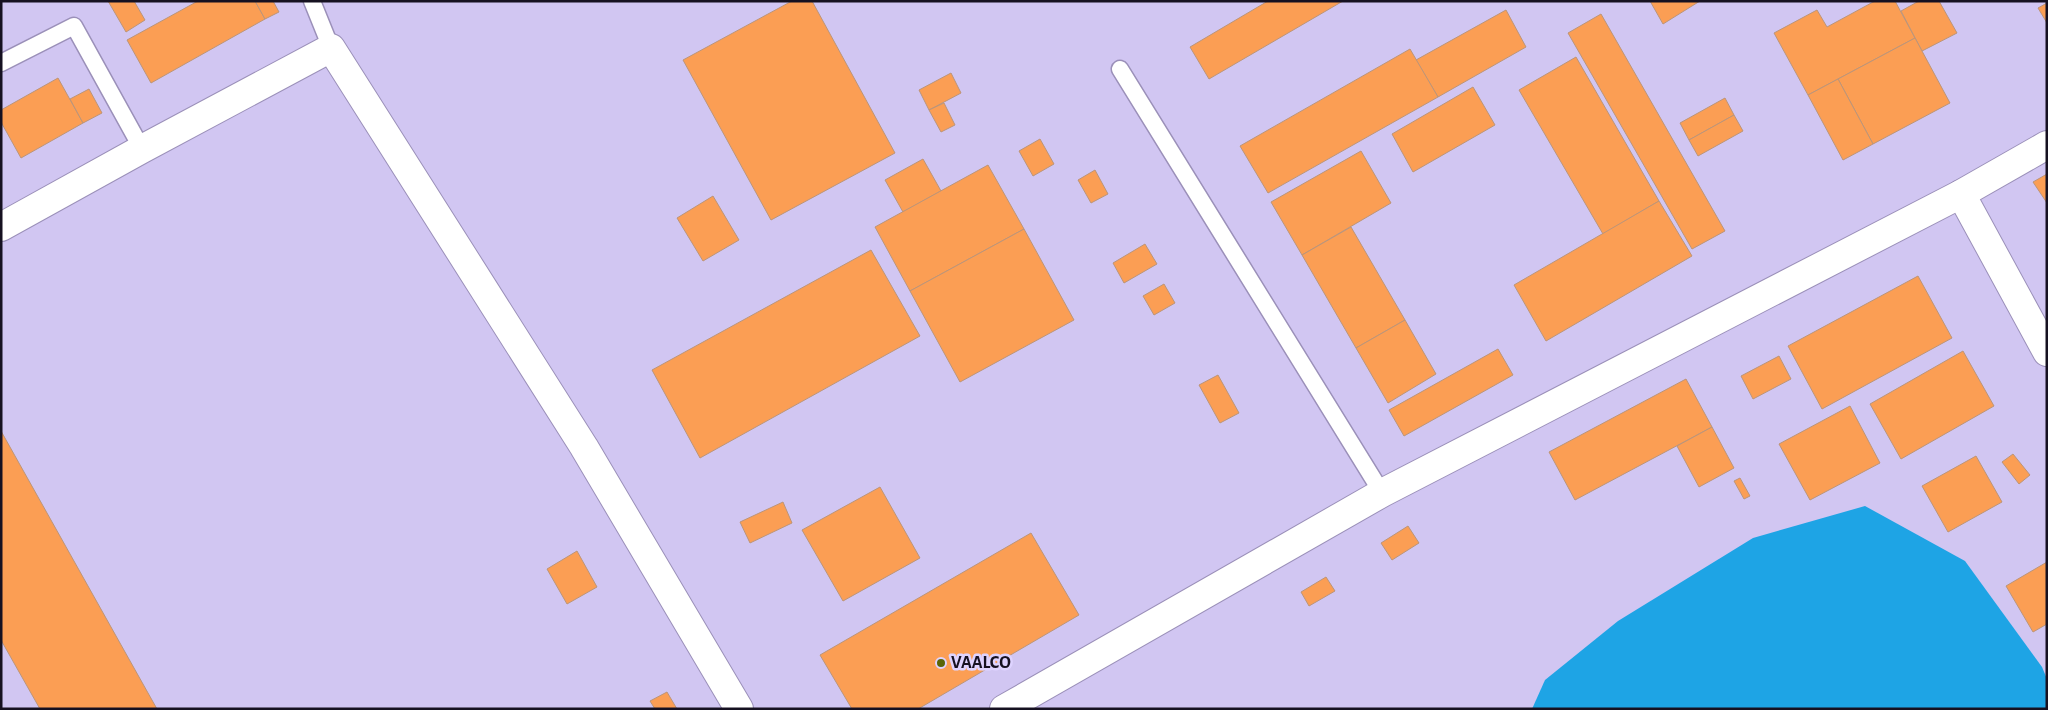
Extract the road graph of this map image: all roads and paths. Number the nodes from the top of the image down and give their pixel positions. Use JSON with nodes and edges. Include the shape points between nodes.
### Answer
{"nodes":[{"id":1,"x":312,"y":1,"type":"edge"},
{"id":2,"x":331,"y":48,"type":"junction"},
{"id":3,"x":1,"y":63,"type":"edge"},
{"id":4,"x":1120,"y":70,"type":"dead end"},
{"id":5,"x":2047,"y":145,"type":"edge"},
{"id":6,"x":142,"y":149,"type":"junction"},
{"id":7,"x":1961,"y":194,"type":"junction"},
{"id":8,"x":1,"y":227,"type":"edge"},
{"id":9,"x":2047,"y":352,"type":"edge"},
{"id":10,"x":1382,"y":493,"type":"junction"},
{"id":11,"x":739,"y":709,"type":"edge"},
{"id":12,"x":1004,"y":709,"type":"edge"}],
"edges":[{"from":1,"to":2,"type":"lane"},
{"from":2,"to":6,"type":"street"},
{"from":2,"to":11,"type":"street","via":[[584,447]]},
{"from":3,"to":6,"type":"lane","via":[[74,26]]},
{"from":4,"to":10,"type":"lane"},
{"from":5,"to":7,"type":"street"},
{"from":6,"to":8,"type":"street"},
{"from":7,"to":9,"type":"street"},
{"from":7,"to":10,"type":"street"},
{"from":10,"to":12,"type":"street"}]}
